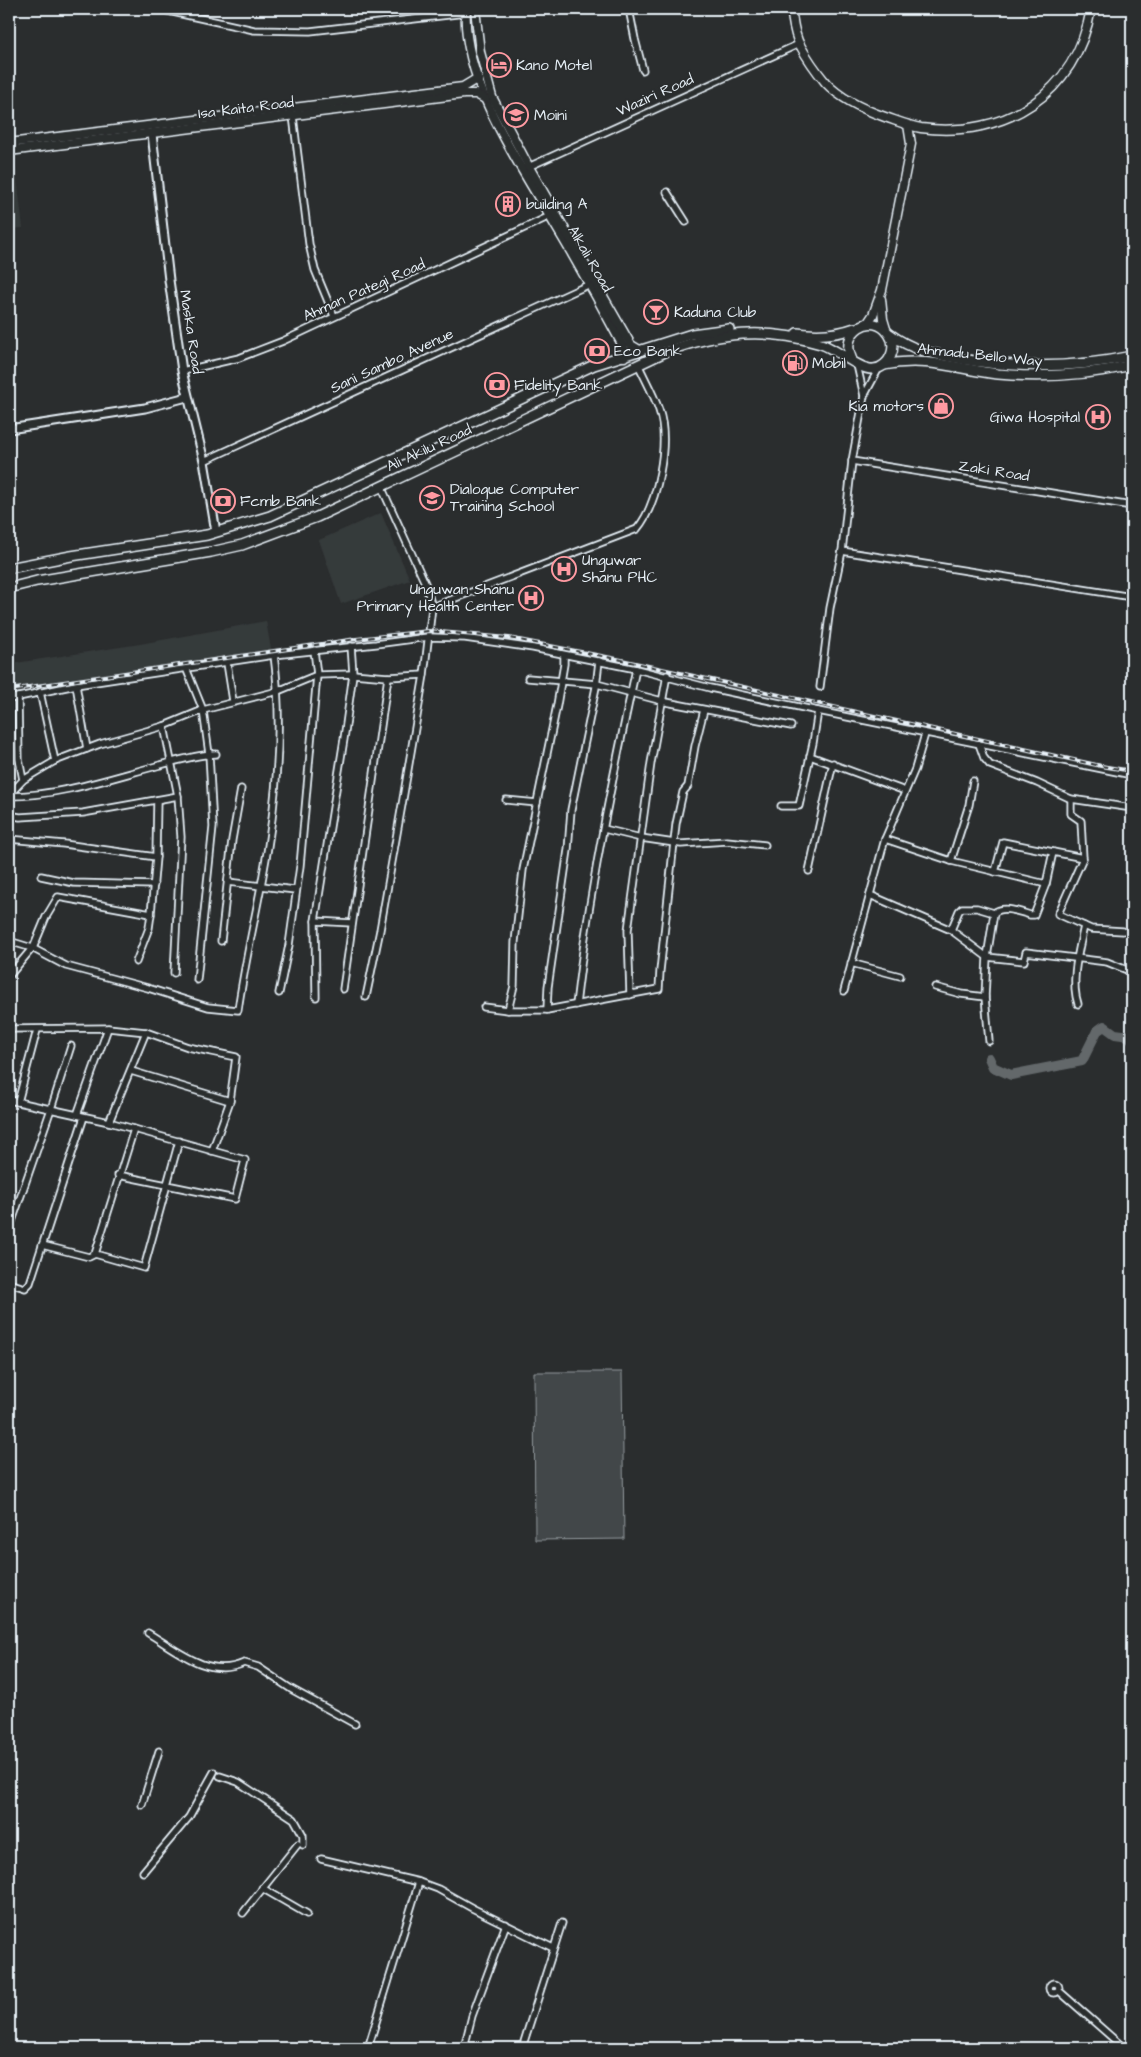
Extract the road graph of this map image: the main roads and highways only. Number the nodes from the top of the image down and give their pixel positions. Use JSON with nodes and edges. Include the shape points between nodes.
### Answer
{"nodes":[{"id":1,"x":475,"y":9,"type":"edge"},
{"id":2,"x":791,"y":9,"type":"edge"},
{"id":3,"x":1091,"y":9,"type":"edge"},
{"id":4,"x":466,"y":11,"type":"edge"},
{"id":5,"x":478,"y":78,"type":"junction"},
{"id":6,"x":485,"y":99,"type":"junction"},
{"id":7,"x":366,"y":103,"type":"junction"},
{"id":8,"x":908,"y":125,"type":"junction"},
{"id":9,"x":922,"y":128,"type":"junction"},
{"id":10,"x":911,"y":144,"type":"junction"},
{"id":11,"x":9,"y":146,"type":"edge"},
{"id":12,"x":526,"y":168,"type":"junction"},
{"id":13,"x":882,"y":290,"type":"junction"},
{"id":14,"x":862,"y":326,"type":"junction"},
{"id":15,"x":888,"y":332,"type":"junction"},
{"id":16,"x":641,"y":350,"type":"junction"},
{"id":17,"x":1132,"y":356,"type":"edge"},
{"id":18,"x":624,"y":357,"type":"junction"},
{"id":19,"x":854,"y":362,"type":"junction"},
{"id":20,"x":1132,"y":365,"type":"edge"},
{"id":21,"x":882,"y":366,"type":"junction"},
{"id":22,"x":9,"y":568,"type":"edge"},
{"id":23,"x":9,"y":588,"type":"edge"}],
"edges":[{"from":1,"to":12,"type":"main road","name":"Alkali Road","via":[[480,52],[492,96]]},
{"from":2,"to":8,"type":"main road","via":[[799,44],[827,83],[851,102]]},
{"from":3,"to":9,"type":"main road","via":[[1068,71],[1038,102],[1006,119],[963,129]]},
{"from":4,"to":5,"type":"main road","name":"Alkali Road"},
{"from":5,"to":6,"type":"main road","name":"Alkali Road"},
{"from":5,"to":7,"type":"main road","name":"Isa Kaita Road","via":[[462,87]]},
{"from":6,"to":7,"type":"main road","name":"Isa Kaita Road","via":[[476,94],[464,94]]},
{"from":6,"to":12,"type":"main road","name":"Alkali Road"},
{"from":7,"to":11,"type":"main road","name":"Isa Kaita Road"},
{"from":7,"to":11,"type":"main road","name":"Isa Kaita Road","via":[[294,116],[152,134]]},
{"from":8,"to":9,"type":"main road"},
{"from":8,"to":10,"type":"main road"},
{"from":9,"to":10,"type":"main road"},
{"from":10,"to":13,"type":"main road"},
{"from":12,"to":16,"type":"main road","name":"Alkali Road","via":[[632,345]]},
{"from":12,"to":18,"type":"main road","name":"Alkali Road","via":[[624,348]]},
{"from":13,"to":14,"type":"main road","via":[[873,315]]},
{"from":13,"to":15,"type":"main road","via":[[882,319]]},
{"from":14,"to":15,"type":"main road","via":[[873,324]]},
{"from":14,"to":16,"type":"main road","name":"Ali Akilu Road","via":[[825,336],[758,328],[714,330],[667,340]]},
{"from":14,"to":19,"type":"main road","via":[[853,332],[848,346]]},
{"from":15,"to":17,"type":"main road","name":"Ahmadu Bello Way","via":[[912,348],[923,351],[1016,366],[1079,365]]},
{"from":15,"to":21,"type":"main road","via":[[893,340],[892,354]]},
{"from":16,"to":18,"type":"main road","name":"Ali Akilu Road"},
{"from":18,"to":22,"type":"main road","name":"Ali Akilu Road","via":[[594,365],[279,512],[216,532]]},
{"from":19,"to":21,"type":"main road","via":[[868,369]]},
{"from":19,"to":23,"type":"main road","name":"Ali Akilu Road","via":[[821,344],[778,336],[745,333],[702,339],[638,364],[317,517],[242,545]]},
{"from":20,"to":21,"type":"main road","name":"Ahmadu Bello Way","via":[[1081,374],[1035,376],[998,374],[918,361]]}]}
